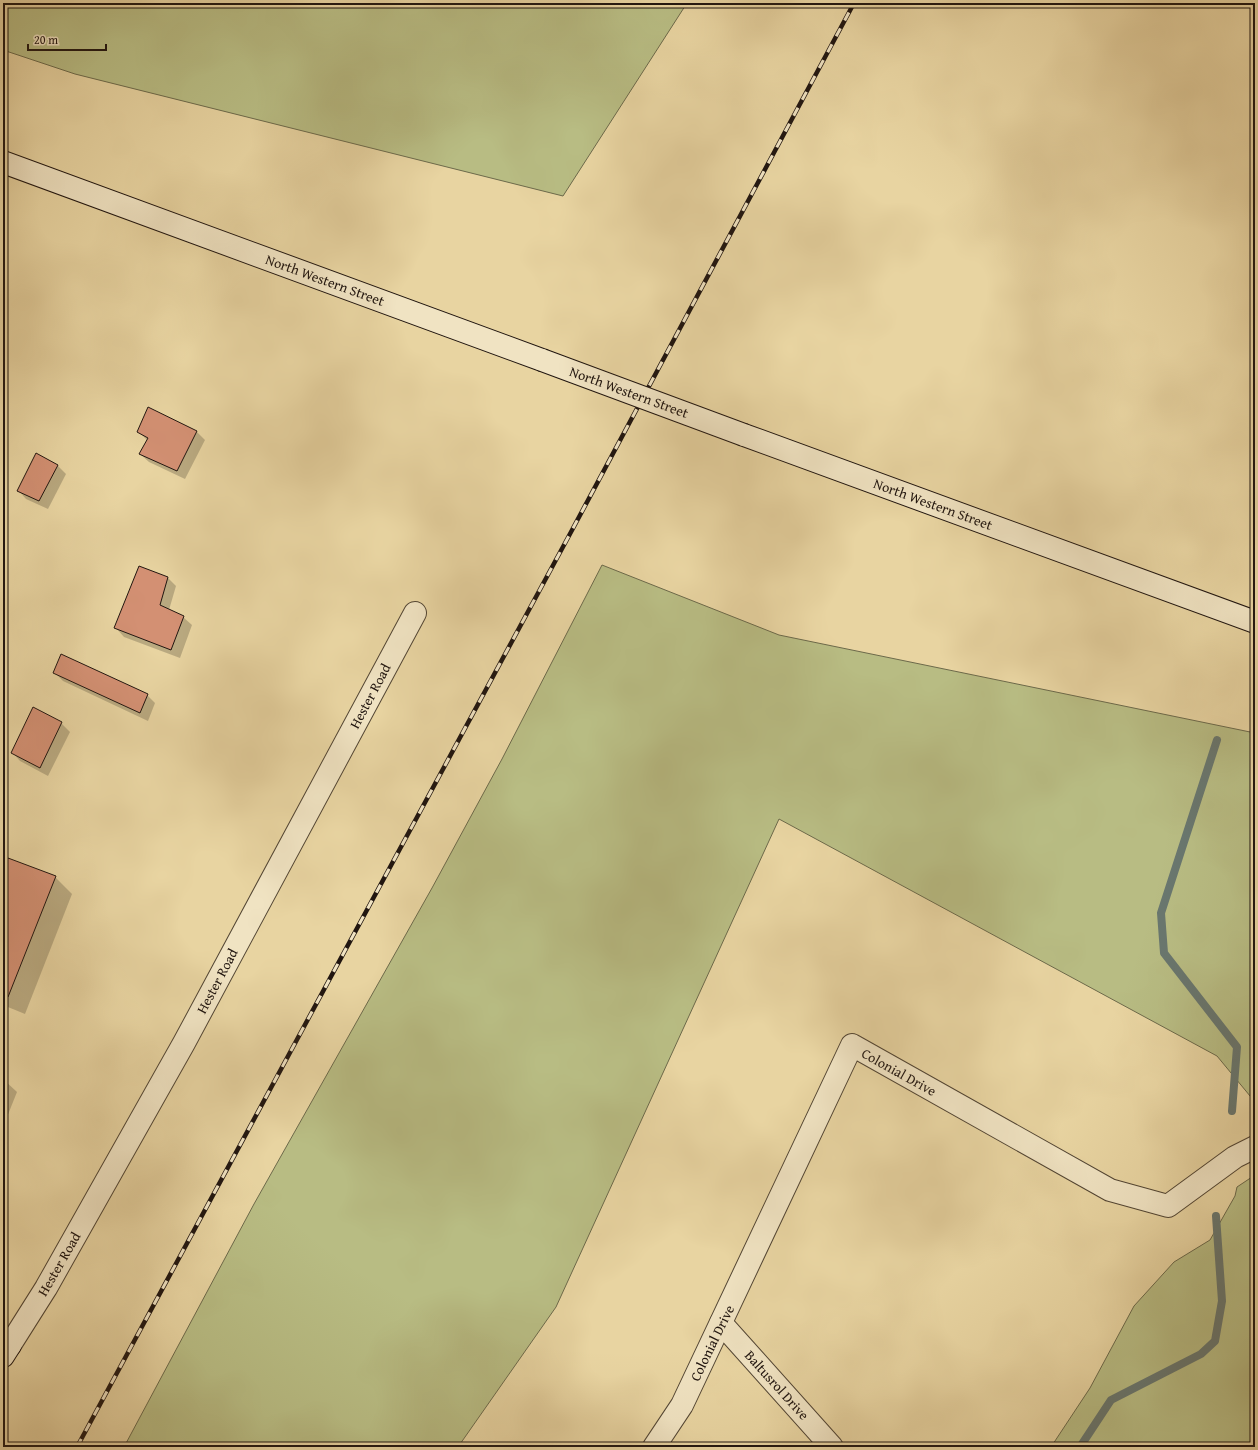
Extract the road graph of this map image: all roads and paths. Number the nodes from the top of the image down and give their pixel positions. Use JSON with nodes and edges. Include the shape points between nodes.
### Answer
{"nodes":[{"id":1,"x":3,"y":162,"type":"edge"},
{"id":2,"x":415,"y":613,"type":"dead end"},
{"id":3,"x":1255,"y":622,"type":"edge"},
{"id":4,"x":1255,"y":1147,"type":"edge"},
{"id":5,"x":721,"y":1323,"type":"junction"},
{"id":6,"x":5,"y":1348,"type":"edge"},
{"id":7,"x":654,"y":1447,"type":"edge"},
{"id":8,"x":832,"y":1447,"type":"edge"}],
"edges":[{"from":1,"to":3,"type":"street","name":"North Western Street","bridge":true},
{"from":2,"to":6,"type":"street","name":"Hester Road","via":[[184,1043],[46,1288]]},
{"from":4,"to":5,"type":"street","name":"Colonial Drive","via":[[1235,1157],[1168,1206],[1110,1190],[852,1045]]},
{"from":5,"to":7,"type":"street","name":"Colonial Drive","via":[[682,1405]]},
{"from":5,"to":8,"type":"street","name":"Baltusrol Drive"}]}
